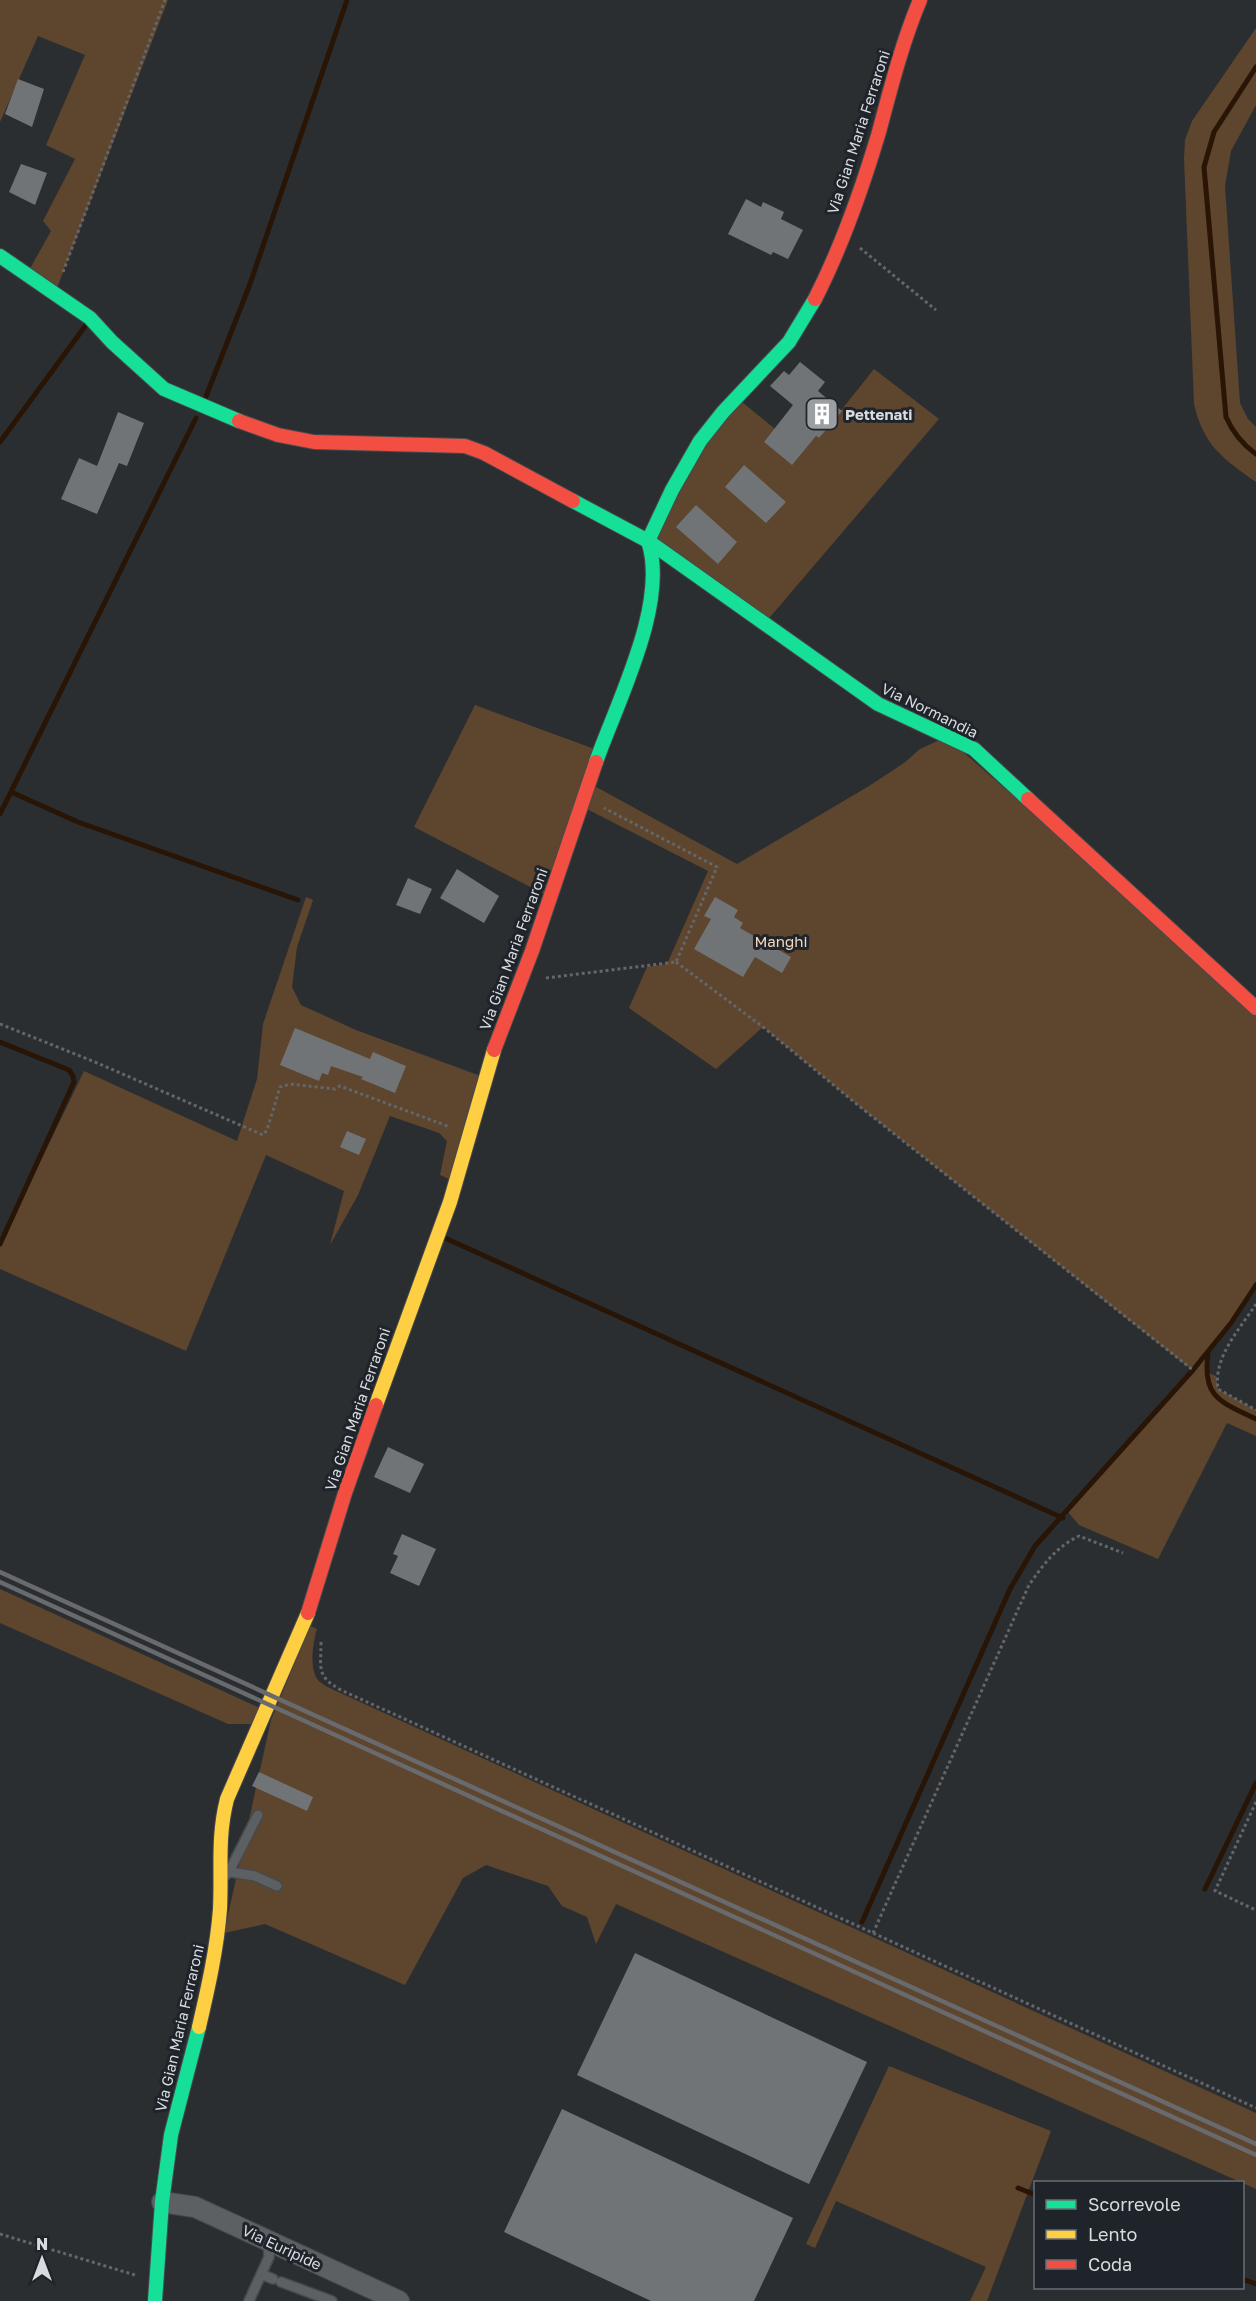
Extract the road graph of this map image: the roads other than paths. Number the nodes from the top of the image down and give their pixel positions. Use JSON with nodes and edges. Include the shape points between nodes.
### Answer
{"nodes":[{"id":1,"x":920,"y":0,"type":"edge"},
{"id":2,"x":0,"y":256,"type":"edge"},
{"id":3,"x":648,"y":541,"type":"junction"},
{"id":4,"x":1256,"y":1008,"type":"edge"},
{"id":5,"x":258,"y":1815,"type":"dead end"},
{"id":6,"x":225,"y":1875,"type":"junction"},
{"id":7,"x":277,"y":1886,"type":"dead end"},
{"id":8,"x":162,"y":2202,"type":"junction"},
{"id":9,"x":268,"y":2241,"type":"junction"},
{"id":10,"x":261,"y":2274,"type":"junction"},
{"id":11,"x":155,"y":2301,"type":"edge"},
{"id":12,"x":249,"y":2301,"type":"edge"},
{"id":13,"x":332,"y":2301,"type":"edge"},
{"id":14,"x":399,"y":2301,"type":"edge"}],
"edges":[{"from":1,"to":3,"type":"street","name":"Via Gian Maria Ferraroni","via":[[864,177],[815,298],[781,352],[700,440]]},
{"from":2,"to":3,"type":"street","via":[[90,318],[164,389],[196,405],[278,435],[314,442],[465,446]]},
{"from":3,"to":4,"type":"street","name":"Via Normandia","via":[[878,704],[974,749]]},
{"from":3,"to":6,"type":"street","name":"Via Gian Maria Ferraroni","via":[[653,556],[650,603],[635,660],[490,1064],[450,1202],[345,1493],[309,1612],[227,1799],[221,1822]]},
{"from":5,"to":6,"type":"lane"},
{"from":6,"to":7,"type":"lane","via":[[255,1876]]},
{"from":6,"to":8,"type":"street","name":"Via Gian Maria Ferraroni","via":[[213,1970],[171,2135]]},
{"from":8,"to":9,"type":"street","name":"Via Euripide","via":[[195,2207]]},
{"from":8,"to":11,"type":"street","name":"Via Gian Maria Ferraroni"},
{"from":9,"to":10,"type":"lane","via":[[269,2257]]},
{"from":9,"to":14,"type":"street","name":"Via Euripide"},
{"from":10,"to":12,"type":"lane"},
{"from":10,"to":13,"type":"lane"}]}
